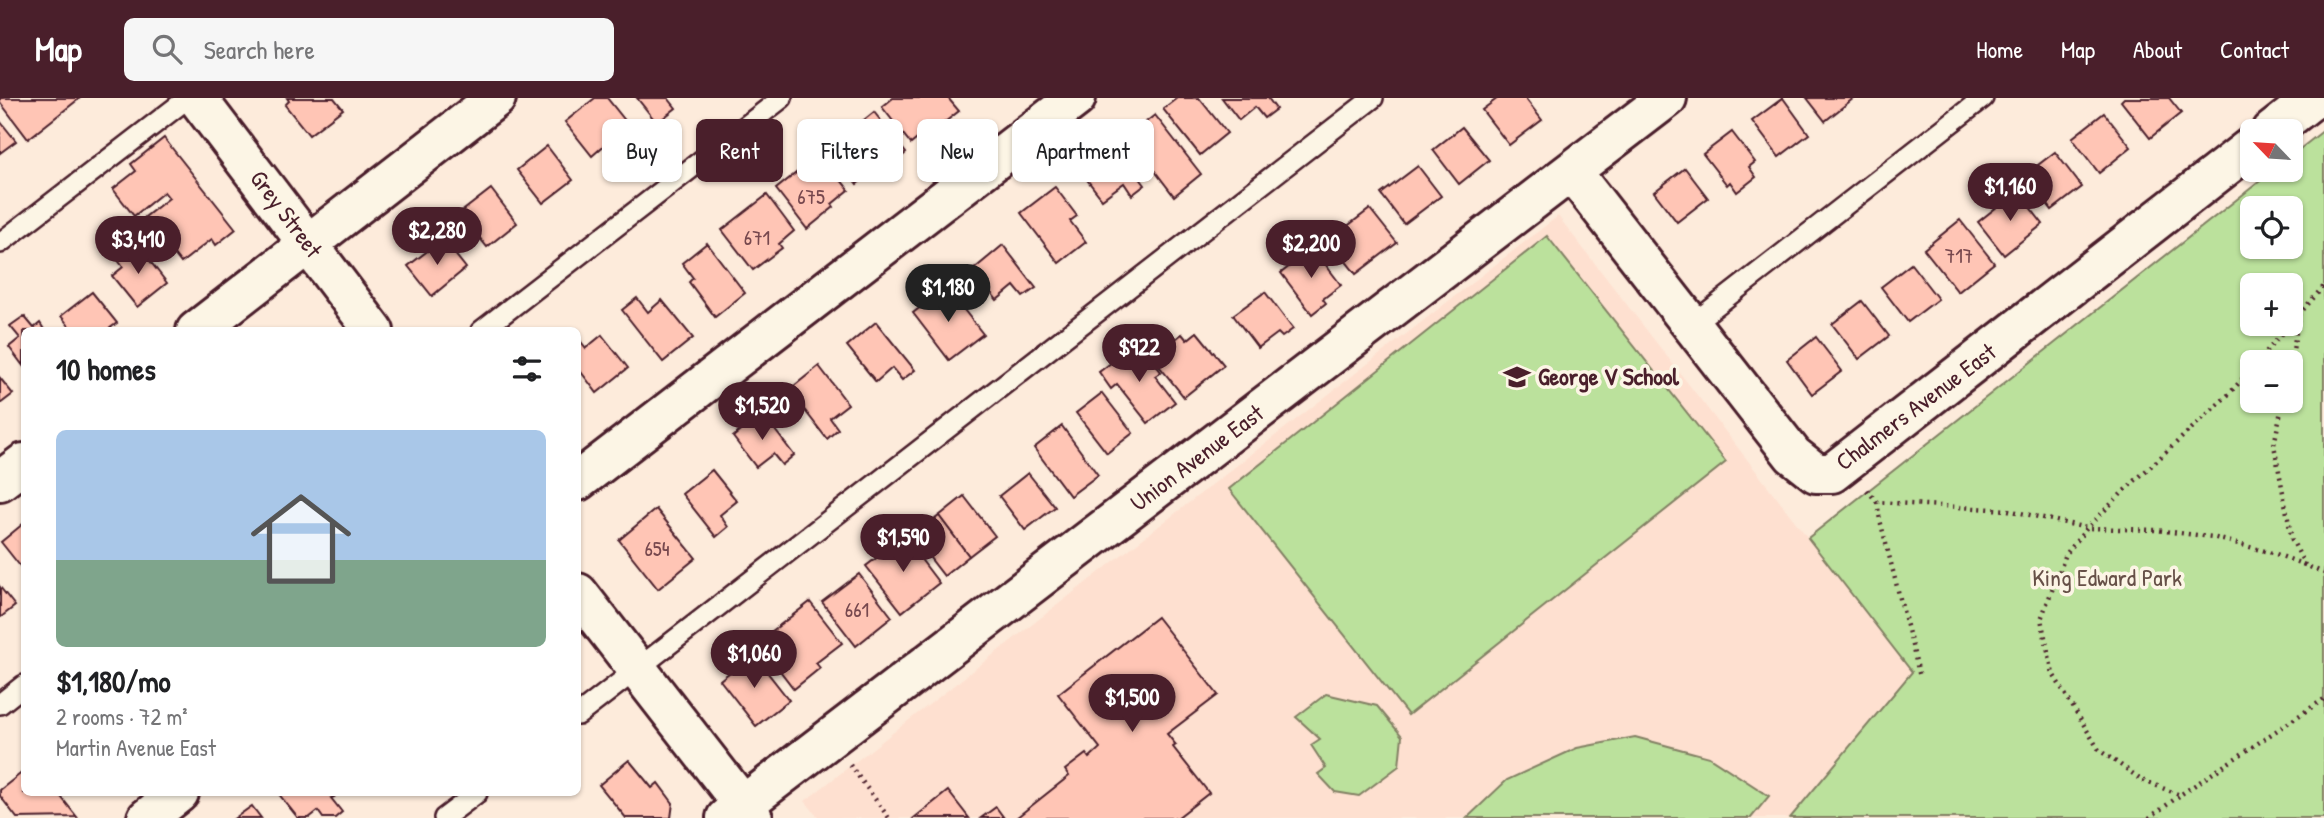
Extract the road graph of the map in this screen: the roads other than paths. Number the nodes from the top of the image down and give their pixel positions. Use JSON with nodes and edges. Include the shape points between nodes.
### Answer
{"nodes":[{"id":1,"x":188,"y":98,"type":"edge"},
{"id":2,"x":197,"y":98,"type":"edge"},
{"id":3,"x":496,"y":98,"type":"edge"},
{"id":4,"x":782,"y":98,"type":"edge"},
{"id":5,"x":1076,"y":98,"type":"edge"},
{"id":6,"x":1373,"y":98,"type":"edge"},
{"id":7,"x":1667,"y":98,"type":"edge"},
{"id":8,"x":1983,"y":98,"type":"edge"},
{"id":9,"x":2314,"y":98,"type":"edge"},
{"id":10,"x":2287,"y":119,"type":"edge"},
{"id":11,"x":2240,"y":155,"type":"edge"},
{"id":12,"x":1572,"y":173,"type":"junction"},
{"id":13,"x":0,"y":243,"type":"edge"},
{"id":14,"x":309,"y":243,"type":"junction"},
{"id":15,"x":1691,"y":325,"type":"junction"},
{"id":16,"x":201,"y":327,"type":"edge"},
{"id":17,"x":371,"y":327,"type":"edge"},
{"id":18,"x":486,"y":327,"type":"edge"},
{"id":19,"x":21,"y":465,"type":"edge"},
{"id":20,"x":581,"y":479,"type":"edge"},
{"id":21,"x":0,"y":481,"type":"edge"},
{"id":22,"x":581,"y":597,"type":"edge"},
{"id":23,"x":638,"y":668,"type":"junction"},
{"id":24,"x":21,"y":687,"type":"edge"},
{"id":25,"x":0,"y":704,"type":"edge"},
{"id":26,"x":581,"y":713,"type":"edge"},
{"id":27,"x":175,"y":796,"type":"edge"},
{"id":28,"x":473,"y":796,"type":"edge"},
{"id":29,"x":741,"y":814,"type":"edge"},
{"id":30,"x":147,"y":818,"type":"edge"},
{"id":31,"x":444,"y":818,"type":"edge"}],
"edges":[{"from":1,"to":13,"type":"lane"},
{"from":2,"to":14,"type":"street","name":"Grey Street"},
{"from":3,"to":14,"type":"street"},
{"from":4,"to":18,"type":"lane"},
{"from":5,"to":20,"type":"street"},
{"from":6,"to":23,"type":"lane"},
{"from":7,"to":12,"type":"street","name":"Union Avenue East"},
{"from":8,"to":15,"type":"lane"},
{"from":9,"to":10,"type":"street"},
{"from":11,"to":15,"type":"street","name":"Chalmers Avenue East","via":[[1832,472],[1816,473],[1802,464]]},
{"from":12,"to":15,"type":"street","name":"Chalmers Avenue East"},
{"from":12,"to":29,"type":"street","name":"Union Avenue East"},
{"from":14,"to":16,"type":"street"},
{"from":14,"to":17,"type":"street","name":"Grey Street"},
{"from":19,"to":21,"type":"street"},
{"from":22,"to":23,"type":"street"},
{"from":23,"to":26,"type":"lane"},
{"from":23,"to":29,"type":"street"},
{"from":24,"to":25,"type":"lane"},
{"from":27,"to":30,"type":"street"},
{"from":28,"to":31,"type":"lane"}]}
